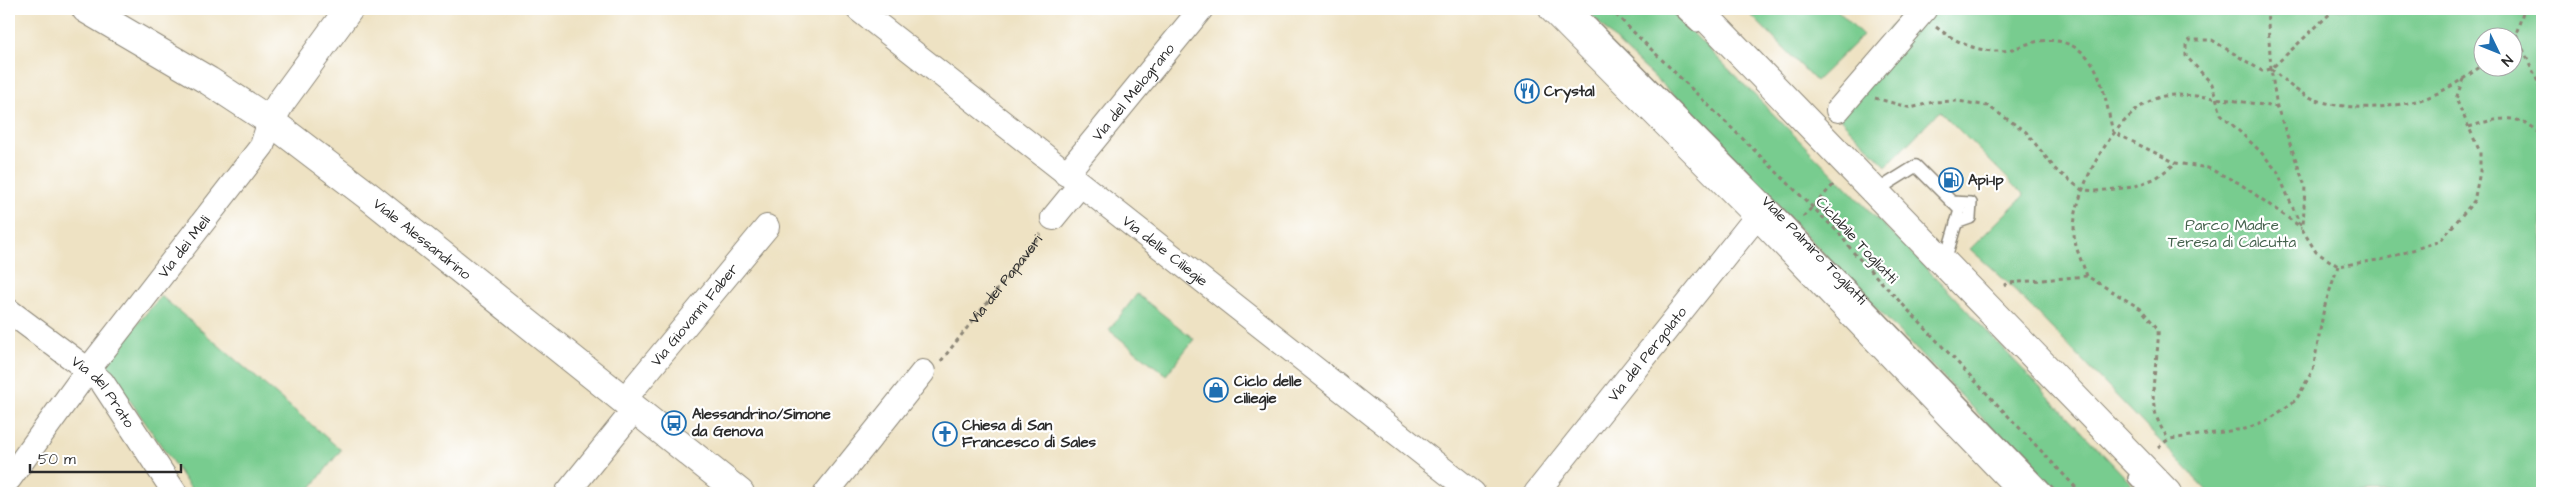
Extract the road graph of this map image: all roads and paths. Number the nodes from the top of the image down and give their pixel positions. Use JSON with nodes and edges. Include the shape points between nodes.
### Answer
{"nodes":[{"id":1,"x":86,"y":9,"type":"edge"},
{"id":2,"x":349,"y":9,"type":"edge"},
{"id":3,"x":858,"y":9,"type":"edge"},
{"id":4,"x":1201,"y":9,"type":"edge"},
{"id":5,"x":1553,"y":9,"type":"edge"},
{"id":6,"x":1576,"y":9,"type":"edge"},
{"id":7,"x":1610,"y":9,"type":"edge"},
{"id":8,"x":1679,"y":9,"type":"edge"},
{"id":9,"x":1698,"y":9,"type":"edge"},
{"id":10,"x":2267,"y":9,"type":"edge"},
{"id":11,"x":2335,"y":9,"type":"edge"},
{"id":12,"x":2524,"y":9,"type":"edge"},
{"id":13,"x":1923,"y":12,"type":"edge"},
{"id":14,"x":2518,"y":28,"type":"edge"},
{"id":15,"x":1707,"y":37,"type":"dead end"},
{"id":16,"x":2524,"y":51,"type":"edge"},
{"id":17,"x":2271,"y":69,"type":"junction"},
{"id":18,"x":2474,"y":72,"type":"edge"},
{"id":19,"x":2463,"y":80,"type":"junction"},
{"id":20,"x":1858,"y":86,"type":"junction"},
{"id":21,"x":1759,"y":89,"type":"dead end"},
{"id":22,"x":2216,"y":99,"type":"junction"},
{"id":23,"x":2542,"y":102,"type":"edge"},
{"id":24,"x":2277,"y":107,"type":"junction"},
{"id":25,"x":1838,"y":110,"type":"dead end"},
{"id":26,"x":270,"y":121,"type":"junction"},
{"id":27,"x":2469,"y":127,"type":"junction"},
{"id":28,"x":2112,"y":132,"type":"junction"},
{"id":29,"x":2542,"y":134,"type":"edge"},
{"id":30,"x":2176,"y":163,"type":"junction"},
{"id":31,"x":1838,"y":179,"type":"dead end"},
{"id":32,"x":1073,"y":180,"type":"junction"},
{"id":33,"x":2082,"y":190,"type":"junction"},
{"id":34,"x":1876,"y":191,"type":"junction"},
{"id":35,"x":1813,"y":208,"type":"junction"},
{"id":36,"x":1758,"y":214,"type":"junction"},
{"id":37,"x":1053,"y":218,"type":"joint"},
{"id":38,"x":1801,"y":218,"type":"dead end"},
{"id":39,"x":767,"y":227,"type":"dead end"},
{"id":40,"x":2302,"y":229,"type":"junction"},
{"id":41,"x":1945,"y":261,"type":"junction"},
{"id":42,"x":2338,"y":266,"type":"junction"},
{"id":43,"x":2087,"y":276,"type":"junction"},
{"id":44,"x":2004,"y":286,"type":"dead end"},
{"id":45,"x":9,"y":311,"type":"edge"},
{"id":46,"x":2023,"y":362,"type":"dead end"},
{"id":47,"x":930,"y":369,"type":"joint"},
{"id":48,"x":88,"y":370,"type":"junction"},
{"id":49,"x":628,"y":406,"type":"junction"},
{"id":50,"x":2170,"y":439,"type":"junction"},
{"id":51,"x":2158,"y":447,"type":"dead end"},
{"id":52,"x":2124,"y":467,"type":"dead end"},
{"id":53,"x":9,"y":479,"type":"edge"},
{"id":54,"x":175,"y":493,"type":"edge"},
{"id":55,"x":567,"y":493,"type":"edge"},
{"id":56,"x":740,"y":493,"type":"edge"},
{"id":57,"x":826,"y":493,"type":"edge"},
{"id":58,"x":1473,"y":493,"type":"edge"},
{"id":59,"x":1536,"y":493,"type":"edge"},
{"id":60,"x":2025,"y":493,"type":"edge"},
{"id":61,"x":2049,"y":493,"type":"edge"},
{"id":62,"x":2081,"y":493,"type":"edge"},
{"id":63,"x":2148,"y":493,"type":"edge"},
{"id":64,"x":2167,"y":493,"type":"edge"}],
"edges":[{"from":1,"to":26,"type":"main road","name":"Viale Alessandrino"},
{"from":2,"to":26,"type":"main road","name":"Via dei Meli"},
{"from":3,"to":32,"type":"street","name":"Via delle Ciliegie"},
{"from":4,"to":32,"type":"street","name":"Via del Melograno"},
{"from":5,"to":36,"type":"main road","name":"Viale Palmiro Togliatti"},
{"from":6,"to":61,"type":"lane","name":"Viale Palmiro Togliatti"},
{"from":7,"to":35,"type":"path","name":"Ciclabile Togliatti"},
{"from":8,"to":15,"type":"lane"},
{"from":9,"to":34,"type":"main road"},
{"from":10,"to":17,"type":"path"},
{"from":11,"to":17,"type":"path"},
{"from":12,"to":14,"type":"path"},
{"from":13,"to":20,"type":"street"},
{"from":13,"to":28,"type":"path","via":[[1956,42],[1978,49],[2003,51],[2038,41],[2063,42],[2082,51],[2095,69],[2102,87]]},
{"from":16,"to":23,"type":"path","via":[[2538,82]]},
{"from":17,"to":19,"type":"path","via":[[2298,92],[2335,105],[2368,108],[2421,100]]},
{"from":17,"to":22,"type":"path","via":[[2262,71],[2212,40],[2190,40],[2186,45],[2186,56],[2212,84]]},
{"from":17,"to":24,"type":"path"},
{"from":18,"to":19,"type":"path"},
{"from":19,"to":27,"type":"path","via":[[2456,99]]},
{"from":20,"to":25,"type":"street"},
{"from":20,"to":33,"type":"path","via":[[1872,97],[1911,108],[1933,102],[1958,101],[1988,106],[2026,132],[2056,170]]},
{"from":21,"to":46,"type":"lane"},
{"from":22,"to":24,"type":"path"},
{"from":22,"to":28,"type":"path","via":[[2161,96],[2129,115]]},
{"from":22,"to":40,"type":"path","via":[[2221,114],[2277,171]]},
{"from":24,"to":40,"type":"path","via":[[2306,186]]},
{"from":26,"to":48,"type":"street","name":"Via dei Meli","via":[[262,146]]},
{"from":26,"to":49,"type":"main road","name":"Viale Alessandrino","via":[[371,198]]},
{"from":27,"to":29,"type":"path","via":[[2505,118],[2526,121]]},
{"from":27,"to":42,"type":"path","via":[[2480,152],[2474,201],[2440,242],[2385,259]]},
{"from":28,"to":30,"type":"path"},
{"from":28,"to":33,"type":"path"},
{"from":30,"to":33,"type":"path","via":[[2156,178],[2133,187]]},
{"from":30,"to":40,"type":"path","via":[[2208,168],[2239,183]]},
{"from":31,"to":35,"type":"path"},
{"from":32,"to":37,"type":"street"},
{"from":32,"to":58,"type":"street","name":"Via delle Ciliegie"},
{"from":33,"to":43,"type":"path","via":[[2074,231]]},
{"from":34,"to":41,"type":"main road"},
{"from":34,"to":41,"type":"lane","via":[[1916,166],[1960,210]]},
{"from":35,"to":38,"type":"path"},
{"from":35,"to":62,"type":"path","name":"Ciclabile Togliatti"},
{"from":36,"to":59,"type":"street","name":"Via del Pergolato"},
{"from":36,"to":60,"type":"main road","name":"Viale Palmiro Togliatti"},
{"from":37,"to":47,"type":"path","name":"Via dei Papaveri"},
{"from":39,"to":49,"type":"street","name":"Via Giovanni Faber"},
{"from":40,"to":42,"type":"path","via":[[2316,252]]},
{"from":41,"to":64,"type":"main road"},
{"from":42,"to":50,"type":"path","via":[[2324,308],[2312,370],[2296,400],[2270,419],[2245,429]]},
{"from":43,"to":44,"type":"path"},
{"from":43,"to":50,"type":"path","via":[[2141,310],[2158,329],[2153,402],[2155,416]]},
{"from":45,"to":48,"type":"street","name":"Via del Prato"},
{"from":47,"to":57,"type":"street"},
{"from":48,"to":53,"type":"street","name":"Via dei Meli"},
{"from":48,"to":54,"type":"street","name":"Via del Prato","via":[[102,382]]},
{"from":49,"to":55,"type":"street","name":"Via Giovanni Faber"},
{"from":49,"to":56,"type":"main road","name":"Viale Alessandrino"},
{"from":50,"to":51,"type":"path"},
{"from":52,"to":63,"type":"lane"}]}
